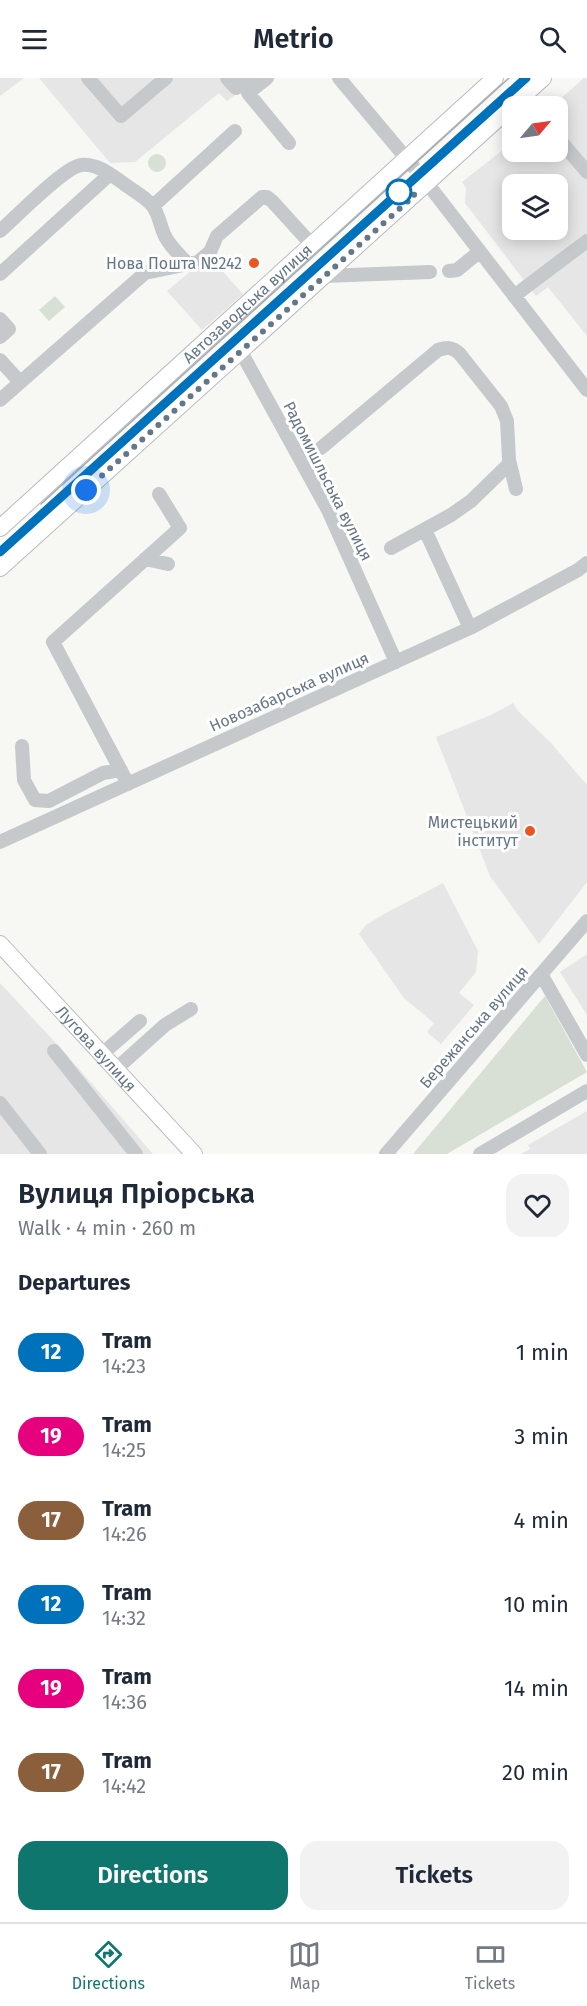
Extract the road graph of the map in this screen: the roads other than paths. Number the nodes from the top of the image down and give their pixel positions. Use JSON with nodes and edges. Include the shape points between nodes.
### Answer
{"nodes":[{"id":1,"x":88,"y":78,"type":"edge"},
{"id":2,"x":166,"y":78,"type":"edge"},
{"id":3,"x":227,"y":78,"type":"edge"},
{"id":4,"x":248,"y":78,"type":"edge"},
{"id":5,"x":267,"y":78,"type":"edge"},
{"id":6,"x":339,"y":78,"type":"edge"},
{"id":7,"x":495,"y":78,"type":"edge"},
{"id":8,"x":543,"y":78,"type":"edge"},
{"id":9,"x":235,"y":131,"type":"dead end"},
{"id":10,"x":289,"y":143,"type":"dead end"},
{"id":11,"x":568,"y":150,"type":"edge"},
{"id":12,"x":406,"y":160,"type":"junction"},
{"id":13,"x":587,"y":172,"type":"edge"},
{"id":14,"x":110,"y":174,"type":"junction"},
{"id":15,"x":426,"y":183,"type":"junction"},
{"id":16,"x":153,"y":206,"type":"junction"},
{"id":17,"x":0,"y":231,"type":"edge"},
{"id":18,"x":587,"y":241,"type":"edge"},
{"id":19,"x":312,"y":245,"type":"junction"},
{"id":20,"x":479,"y":252,"type":"junction"},
{"id":21,"x":188,"y":263,"type":"junction"},
{"id":22,"x":449,"y":271,"type":"dead end"},
{"id":23,"x":430,"y":273,"type":"dead end"},
{"id":24,"x":0,"y":274,"type":"edge"},
{"id":25,"x":324,"y":276,"type":"junction"},
{"id":26,"x":514,"y":296,"type":"junction"},
{"id":27,"x":0,"y":320,"type":"edge"},
{"id":28,"x":0,"y":337,"type":"edge"},
{"id":29,"x":240,"y":350,"type":"junction"},
{"id":30,"x":0,"y":360,"type":"edge"},
{"id":31,"x":20,"y":382,"type":"junction"},
{"id":32,"x":587,"y":390,"type":"edge"},
{"id":33,"x":0,"y":400,"type":"edge"},
{"id":34,"x":321,"y":448,"type":"dead end"},
{"id":35,"x":510,"y":463,"type":"junction"},
{"id":36,"x":516,"y":489,"type":"dead end"},
{"id":37,"x":159,"y":494,"type":"dead end"},
{"id":38,"x":0,"y":528,"type":"edge"},
{"id":39,"x":425,"y":530,"type":"junction"},
{"id":40,"x":391,"y":548,"type":"dead end"},
{"id":41,"x":145,"y":559,"type":"junction"},
{"id":42,"x":587,"y":563,"type":"edge"},
{"id":43,"x":168,"y":564,"type":"dead end"},
{"id":44,"x":0,"y":568,"type":"edge"},
{"id":45,"x":470,"y":628,"type":"junction"},
{"id":46,"x":396,"y":662,"type":"junction"},
{"id":47,"x":22,"y":746,"type":"dead end"},
{"id":48,"x":121,"y":770,"type":"junction"},
{"id":49,"x":128,"y":784,"type":"junction"},
{"id":50,"x":0,"y":842,"type":"edge"},
{"id":51,"x":587,"y":921,"type":"edge"},
{"id":52,"x":0,"y":944,"type":"edge"},
{"id":53,"x":542,"y":974,"type":"junction"},
{"id":54,"x":190,"y":1009,"type":"dead end"},
{"id":55,"x":140,"y":1021,"type":"dead end"},
{"id":56,"x":54,"y":1051,"type":"dead end"},
{"id":57,"x":102,"y":1054,"type":"junction"},
{"id":58,"x":587,"y":1055,"type":"edge"},
{"id":59,"x":116,"y":1069,"type":"junction"},
{"id":60,"x":587,"y":1091,"type":"edge"},
{"id":61,"x":0,"y":1103,"type":"edge"},
{"id":62,"x":40,"y":1154,"type":"edge"},
{"id":63,"x":136,"y":1154,"type":"edge"},
{"id":64,"x":194,"y":1154,"type":"edge"},
{"id":65,"x":387,"y":1154,"type":"edge"},
{"id":66,"x":480,"y":1154,"type":"edge"}],
"edges":[{"from":1,"to":2,"type":"street","via":[[121,116]]},
{"from":3,"to":4,"type":"street","via":[[236,88]]},
{"from":5,"to":10,"type":"street","via":[[248,93]]},
{"from":6,"to":12,"type":"street"},
{"from":7,"to":12,"type":"main road","name":"Автозаводська вулиця"},
{"from":8,"to":15,"type":"main road","name":"Автозаводська вулиця"},
{"from":9,"to":16,"type":"street"},
{"from":11,"to":13,"type":"street"},
{"from":12,"to":15,"type":"street"},
{"from":12,"to":19,"type":"main road","name":"Автозаводська вулиця"},
{"from":14,"to":16,"type":"street"},
{"from":14,"to":17,"type":"street","via":[[90,165],[71,170]]},
{"from":14,"to":24,"type":"street"},
{"from":15,"to":20,"type":"street"},
{"from":15,"to":25,"type":"main road","name":"Автозаводська вулиця"},
{"from":16,"to":21,"type":"street","via":[[171,245]]},
{"from":18,"to":26,"type":"street"},
{"from":19,"to":21,"type":"street","via":[[272,201],[262,197],[217,236],[210,252],[198,262]]},
{"from":19,"to":38,"type":"main road","name":"Автозаводська вулиця"},
{"from":20,"to":22,"type":"street","via":[[457,270]]},
{"from":20,"to":26,"type":"street"},
{"from":21,"to":31,"type":"street","via":[[145,273]]},
{"from":23,"to":25,"type":"street"},
{"from":25,"to":29,"type":"main road","name":"Автозаводська вулиця"},
{"from":26,"to":32,"type":"street"},
{"from":27,"to":28,"type":"street","via":[[9,329]]},
{"from":29,"to":44,"type":"main road","name":"Автозаводська вулиця"},
{"from":29,"to":46,"type":"street","name":"Радомишльська вулиця","via":[[328,510]]},
{"from":30,"to":31,"type":"street"},
{"from":31,"to":33,"type":"street"},
{"from":34,"to":35,"type":"street","via":[[438,350],[449,347],[459,353],[501,406],[507,421]]},
{"from":35,"to":36,"type":"street"},
{"from":35,"to":39,"type":"street","via":[[471,501]]},
{"from":37,"to":41,"type":"street","via":[[180,528]]},
{"from":39,"to":40,"type":"street"},
{"from":39,"to":45,"type":"street"},
{"from":41,"to":43,"type":"street"},
{"from":41,"to":48,"type":"street","via":[[52,642]]},
{"from":42,"to":45,"type":"street","name":"Новозабарська вулиця"},
{"from":45,"to":46,"type":"street","name":"Новозабарська вулиця"},
{"from":46,"to":49,"type":"street","name":"Новозабарська вулиця"},
{"from":47,"to":48,"type":"street","via":[[24,780],[35,800],[49,801],[103,772]]},
{"from":48,"to":49,"type":"street"},
{"from":49,"to":50,"type":"street","name":"Новозабарська вулиця"},
{"from":51,"to":53,"type":"street","name":"Бережанська вулиця"},
{"from":52,"to":57,"type":"main road","name":"Лугова вулиця"},
{"from":53,"to":58,"type":"street"},
{"from":53,"to":65,"type":"street","name":"Бережанська вулиця"},
{"from":54,"to":59,"type":"street","via":[[165,1025]]},
{"from":55,"to":57,"type":"street"},
{"from":56,"to":63,"type":"street"},
{"from":57,"to":59,"type":"main road","name":"Лугова вулиця"},
{"from":59,"to":64,"type":"main road","name":"Лугова вулиця"},
{"from":60,"to":66,"type":"street"},
{"from":61,"to":62,"type":"street"}]}
